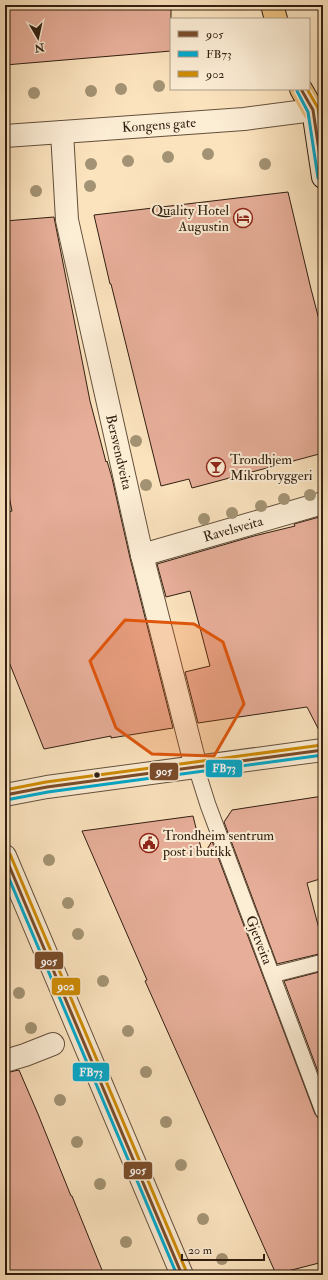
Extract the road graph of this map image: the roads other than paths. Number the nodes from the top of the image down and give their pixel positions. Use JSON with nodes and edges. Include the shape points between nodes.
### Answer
{"nodes":[{"id":1,"x":272,"y":5,"type":"edge"},
{"id":2,"x":276,"y":18,"type":"edge"},
{"id":3,"x":303,"y":90,"type":"edge"},
{"id":4,"x":321,"y":114,"type":"edge"},
{"id":5,"x":62,"y":132,"type":"junction"},
{"id":6,"x":5,"y":136,"type":"edge"},
{"id":7,"x":323,"y":177,"type":"edge"},
{"id":8,"x":323,"y":503,"type":"edge"},
{"id":9,"x":142,"y":556,"type":"junction"},
{"id":10,"x":323,"y":750,"type":"edge"},
{"id":11,"x":196,"y":768,"type":"junction"},
{"id":12,"x":5,"y":795,"type":"edge"},
{"id":13,"x":5,"y":856,"type":"edge"},
{"id":14,"x":323,"y":962,"type":"edge"},
{"id":15,"x":272,"y":975,"type":"junction"},
{"id":16,"x":53,"y":1044,"type":"dead end"},
{"id":17,"x":5,"y":1061,"type":"edge"},
{"id":18,"x":323,"y":1111,"type":"edge"},
{"id":19,"x":182,"y":1275,"type":"edge"}],
"edges":[{"from":1,"to":2,"type":"main road"},
{"from":3,"to":4,"type":"main road"},
{"from":4,"to":5,"type":"street","name":"Kongens gate"},
{"from":4,"to":7,"type":"street"},
{"from":5,"to":6,"type":"street","name":"Kongens gate"},
{"from":5,"to":9,"type":"street","name":"Bersvendveita","via":[[67,220]]},
{"from":8,"to":9,"type":"street","name":"Ravelsveita"},
{"from":9,"to":11,"type":"street","name":"Bersvendveita"},
{"from":10,"to":11,"type":"street"},
{"from":11,"to":12,"type":"street","via":[[47,787]]},
{"from":11,"to":15,"type":"lane","name":"Gjetveita"},
{"from":13,"to":19,"type":"street"},
{"from":14,"to":15,"type":"lane"},
{"from":15,"to":18,"type":"lane","name":"Gjetveita"},
{"from":16,"to":17,"type":"street"}]}
